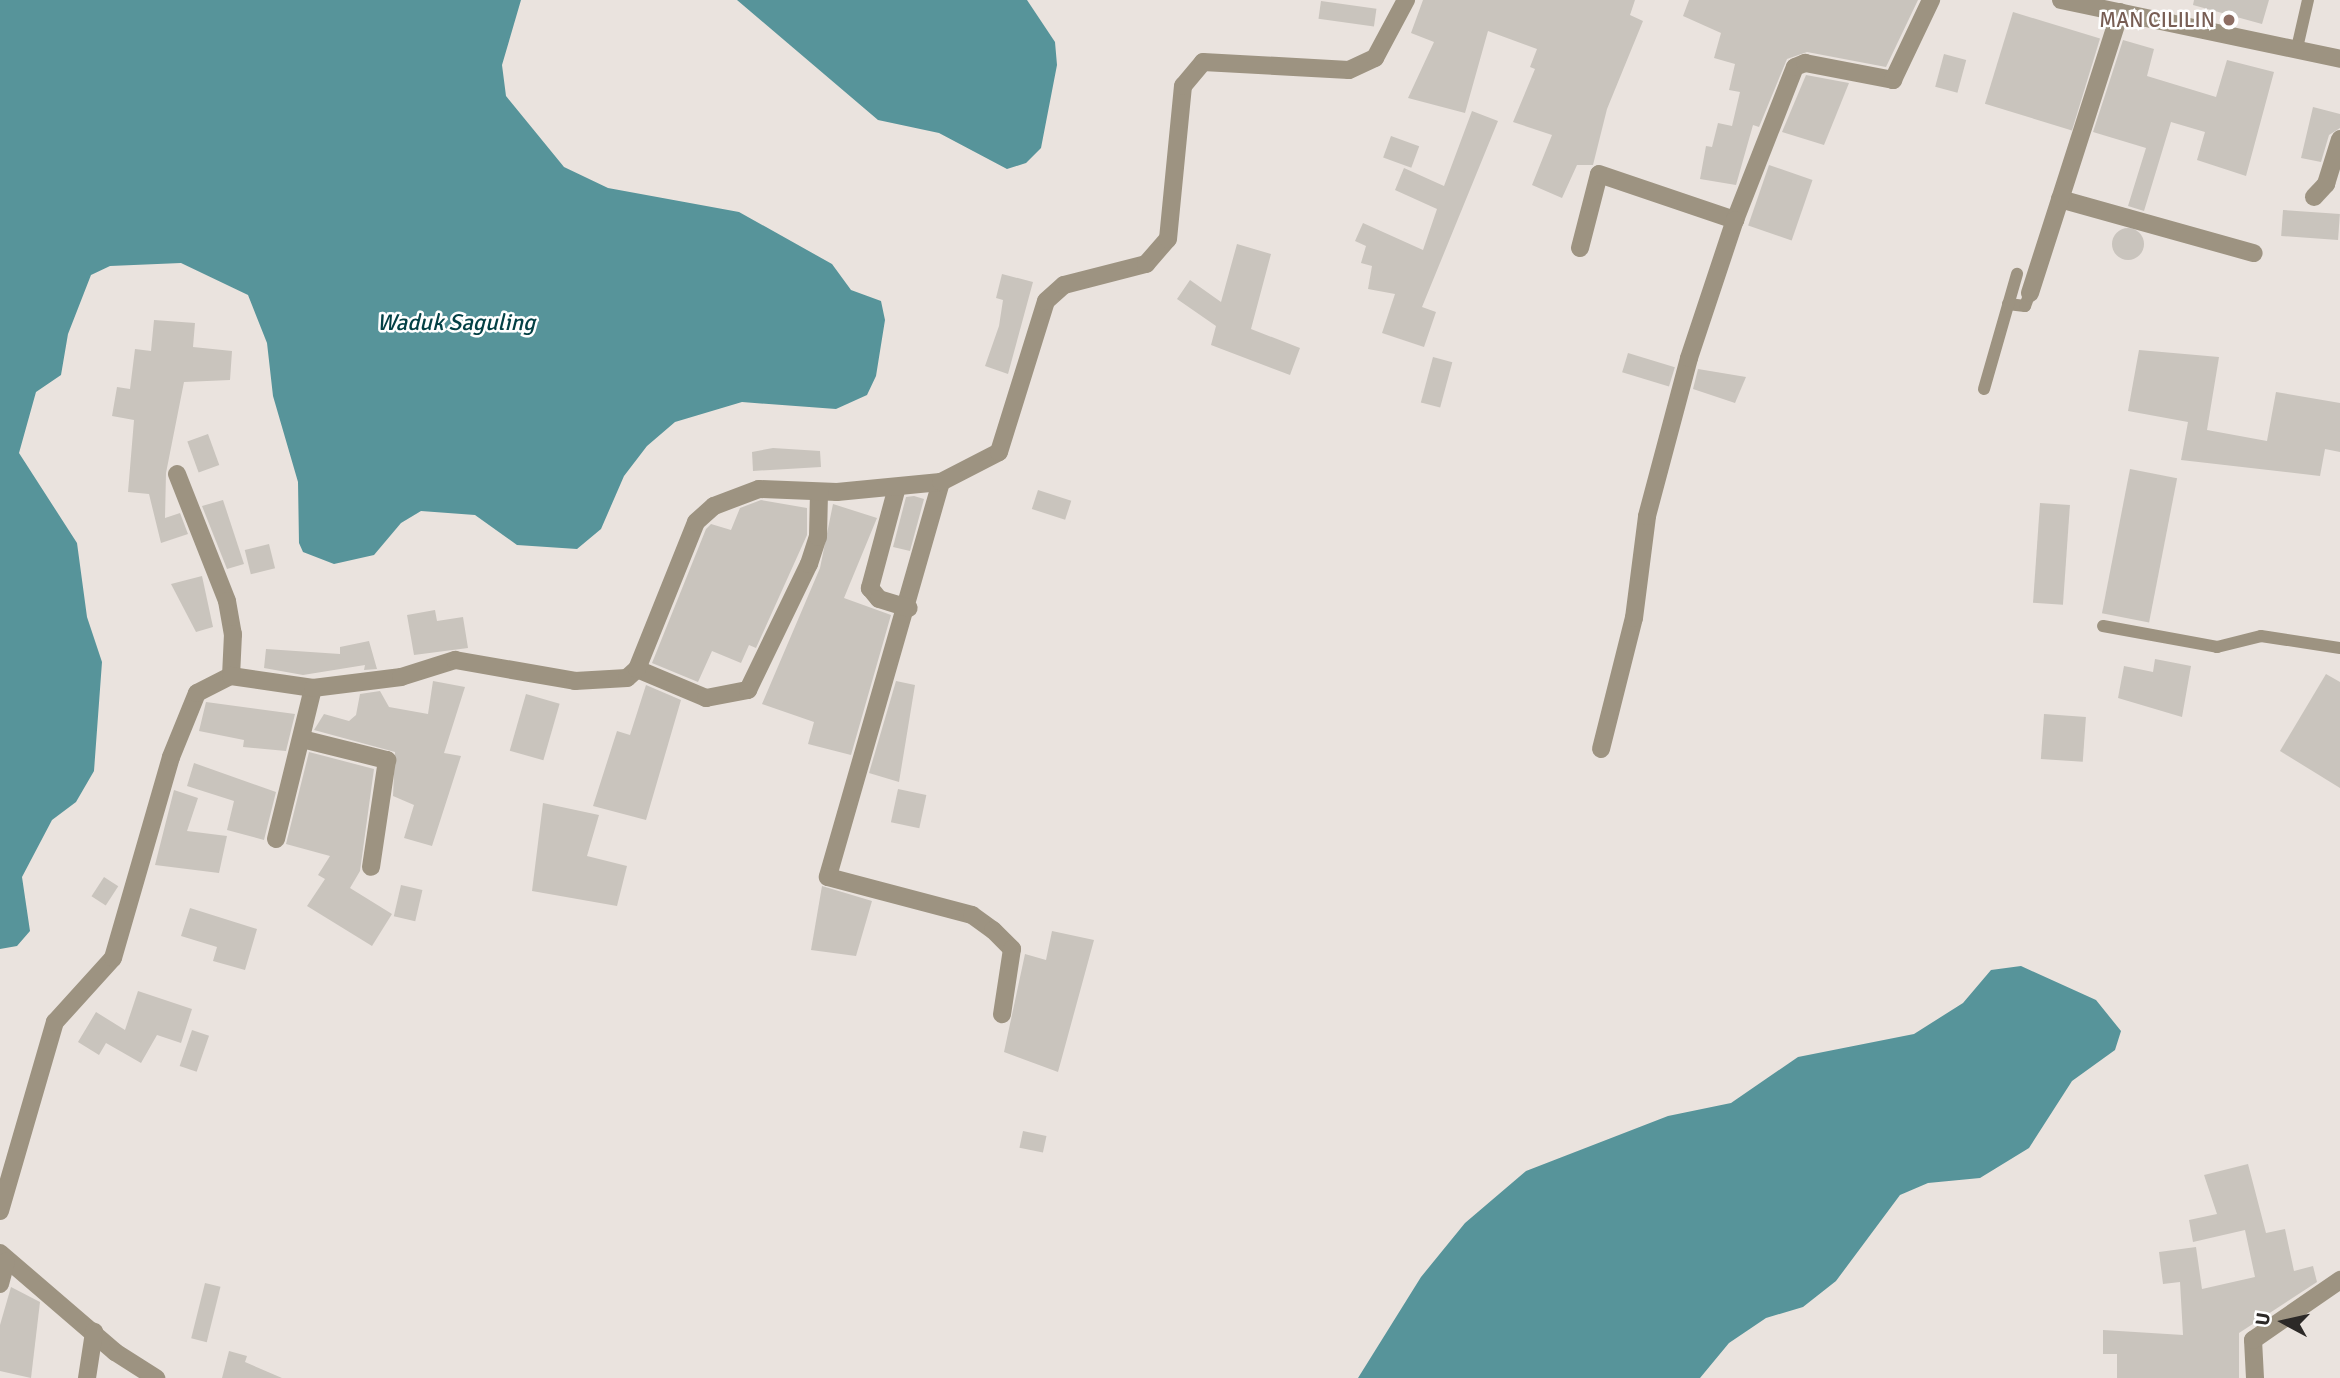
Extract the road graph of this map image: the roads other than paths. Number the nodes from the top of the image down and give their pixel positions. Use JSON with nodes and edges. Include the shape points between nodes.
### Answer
{"nodes":[{"id":1,"x":1406,"y":0,"type":"edge"},
{"id":2,"x":1931,"y":0,"type":"edge"},
{"id":3,"x":2061,"y":0,"type":"edge"},
{"id":4,"x":2308,"y":0,"type":"edge"},
{"id":5,"x":2120,"y":12,"type":"junction"},
{"id":6,"x":2297,"y":48,"type":"junction"},
{"id":7,"x":2340,"y":59,"type":"edge"},
{"id":8,"x":2340,"y":139,"type":"edge"},
{"id":9,"x":2314,"y":197,"type":"dead end"},
{"id":10,"x":2060,"y":199,"type":"junction"},
{"id":11,"x":1735,"y":220,"type":"junction"},
{"id":12,"x":1580,"y":248,"type":"dead end"},
{"id":13,"x":2254,"y":253,"type":"dead end"},
{"id":14,"x":2017,"y":274,"type":"dead end"},
{"id":15,"x":2030,"y":293,"type":"joint"},
{"id":16,"x":2008,"y":304,"type":"junction"},
{"id":17,"x":1984,"y":389,"type":"dead end"},
{"id":18,"x":177,"y":474,"type":"dead end"},
{"id":19,"x":941,"y":482,"type":"junction"},
{"id":20,"x":897,"y":487,"type":"junction"},
{"id":21,"x":819,"y":492,"type":"junction"},
{"id":22,"x":909,"y":608,"type":"junction"},
{"id":23,"x":2103,"y":626,"type":"dead end"},
{"id":24,"x":2340,"y":649,"type":"edge"},
{"id":25,"x":637,"y":669,"type":"junction"},
{"id":26,"x":230,"y":676,"type":"junction"},
{"id":27,"x":313,"y":688,"type":"junction"},
{"id":28,"x":302,"y":739,"type":"junction"},
{"id":29,"x":1601,"y":749,"type":"dead end"},
{"id":30,"x":276,"y":839,"type":"dead end"},
{"id":31,"x":371,"y":866,"type":"dead end"},
{"id":32,"x":1002,"y":1014,"type":"dead end"},
{"id":33,"x":3,"y":1188,"type":"edge"},
{"id":34,"x":0,"y":1211,"type":"edge"},
{"id":35,"x":3,"y":1257,"type":"edge"},
{"id":36,"x":2340,"y":1280,"type":"edge"},
{"id":37,"x":0,"y":1284,"type":"edge"},
{"id":38,"x":94,"y":1332,"type":"junction"},
{"id":39,"x":87,"y":1378,"type":"edge"},
{"id":40,"x":156,"y":1378,"type":"edge"},
{"id":41,"x":2255,"y":1378,"type":"edge"}],
"edges":[{"from":1,"to":19,"type":"street","via":[[1382,50],[1364,65],[1334,72],[1218,58],[1190,73],[1180,106],[1168,239],[1159,254],[1132,270],[1055,290],[999,452]]},
{"from":2,"to":11,"type":"street","via":[[1893,80],[1805,62],[1795,67]]},
{"from":3,"to":5,"type":"street"},
{"from":4,"to":6,"type":"lane"},
{"from":5,"to":6,"type":"street"},
{"from":5,"to":10,"type":"street"},
{"from":6,"to":7,"type":"street"},
{"from":8,"to":9,"type":"street","via":[[2326,184]]},
{"from":10,"to":13,"type":"street"},
{"from":10,"to":15,"type":"street"},
{"from":11,"to":12,"type":"street","via":[[1602,173],[1595,177]]},
{"from":11,"to":29,"type":"street","via":[[1689,358],[1647,516],[1634,618]]},
{"from":14,"to":16,"type":"lane"},
{"from":15,"to":16,"type":"lane","via":[[2025,306]]},
{"from":16,"to":17,"type":"lane"},
{"from":18,"to":26,"type":"street","via":[[227,601],[233,634]]},
{"from":19,"to":20,"type":"street"},
{"from":19,"to":22,"type":"street"},
{"from":20,"to":21,"type":"street"},
{"from":20,"to":22,"type":"street","via":[[870,589],[879,599]]},
{"from":21,"to":25,"type":"street","via":[[735,494],[696,522]]},
{"from":21,"to":25,"type":"street","via":[[818,537],[810,564],[748,690],[706,698]]},
{"from":22,"to":32,"type":"street","via":[[828,877],[972,915],[993,930],[1012,949]]},
{"from":23,"to":24,"type":"lane","via":[[2217,647],[2261,636]]},
{"from":25,"to":27,"type":"street","via":[[612,683],[455,660],[401,677]]},
{"from":26,"to":27,"type":"street"},
{"from":26,"to":33,"type":"street","via":[[197,693],[171,757],[113,958],[55,1022]]},
{"from":27,"to":28,"type":"street"},
{"from":28,"to":30,"type":"street"},
{"from":28,"to":31,"type":"street","via":[[387,760]]},
{"from":33,"to":34,"type":"street"},
{"from":35,"to":37,"type":"street"},
{"from":35,"to":38,"type":"street"},
{"from":36,"to":41,"type":"street","via":[[2253,1340]]},
{"from":38,"to":39,"type":"street"},
{"from":38,"to":40,"type":"street"}]}
